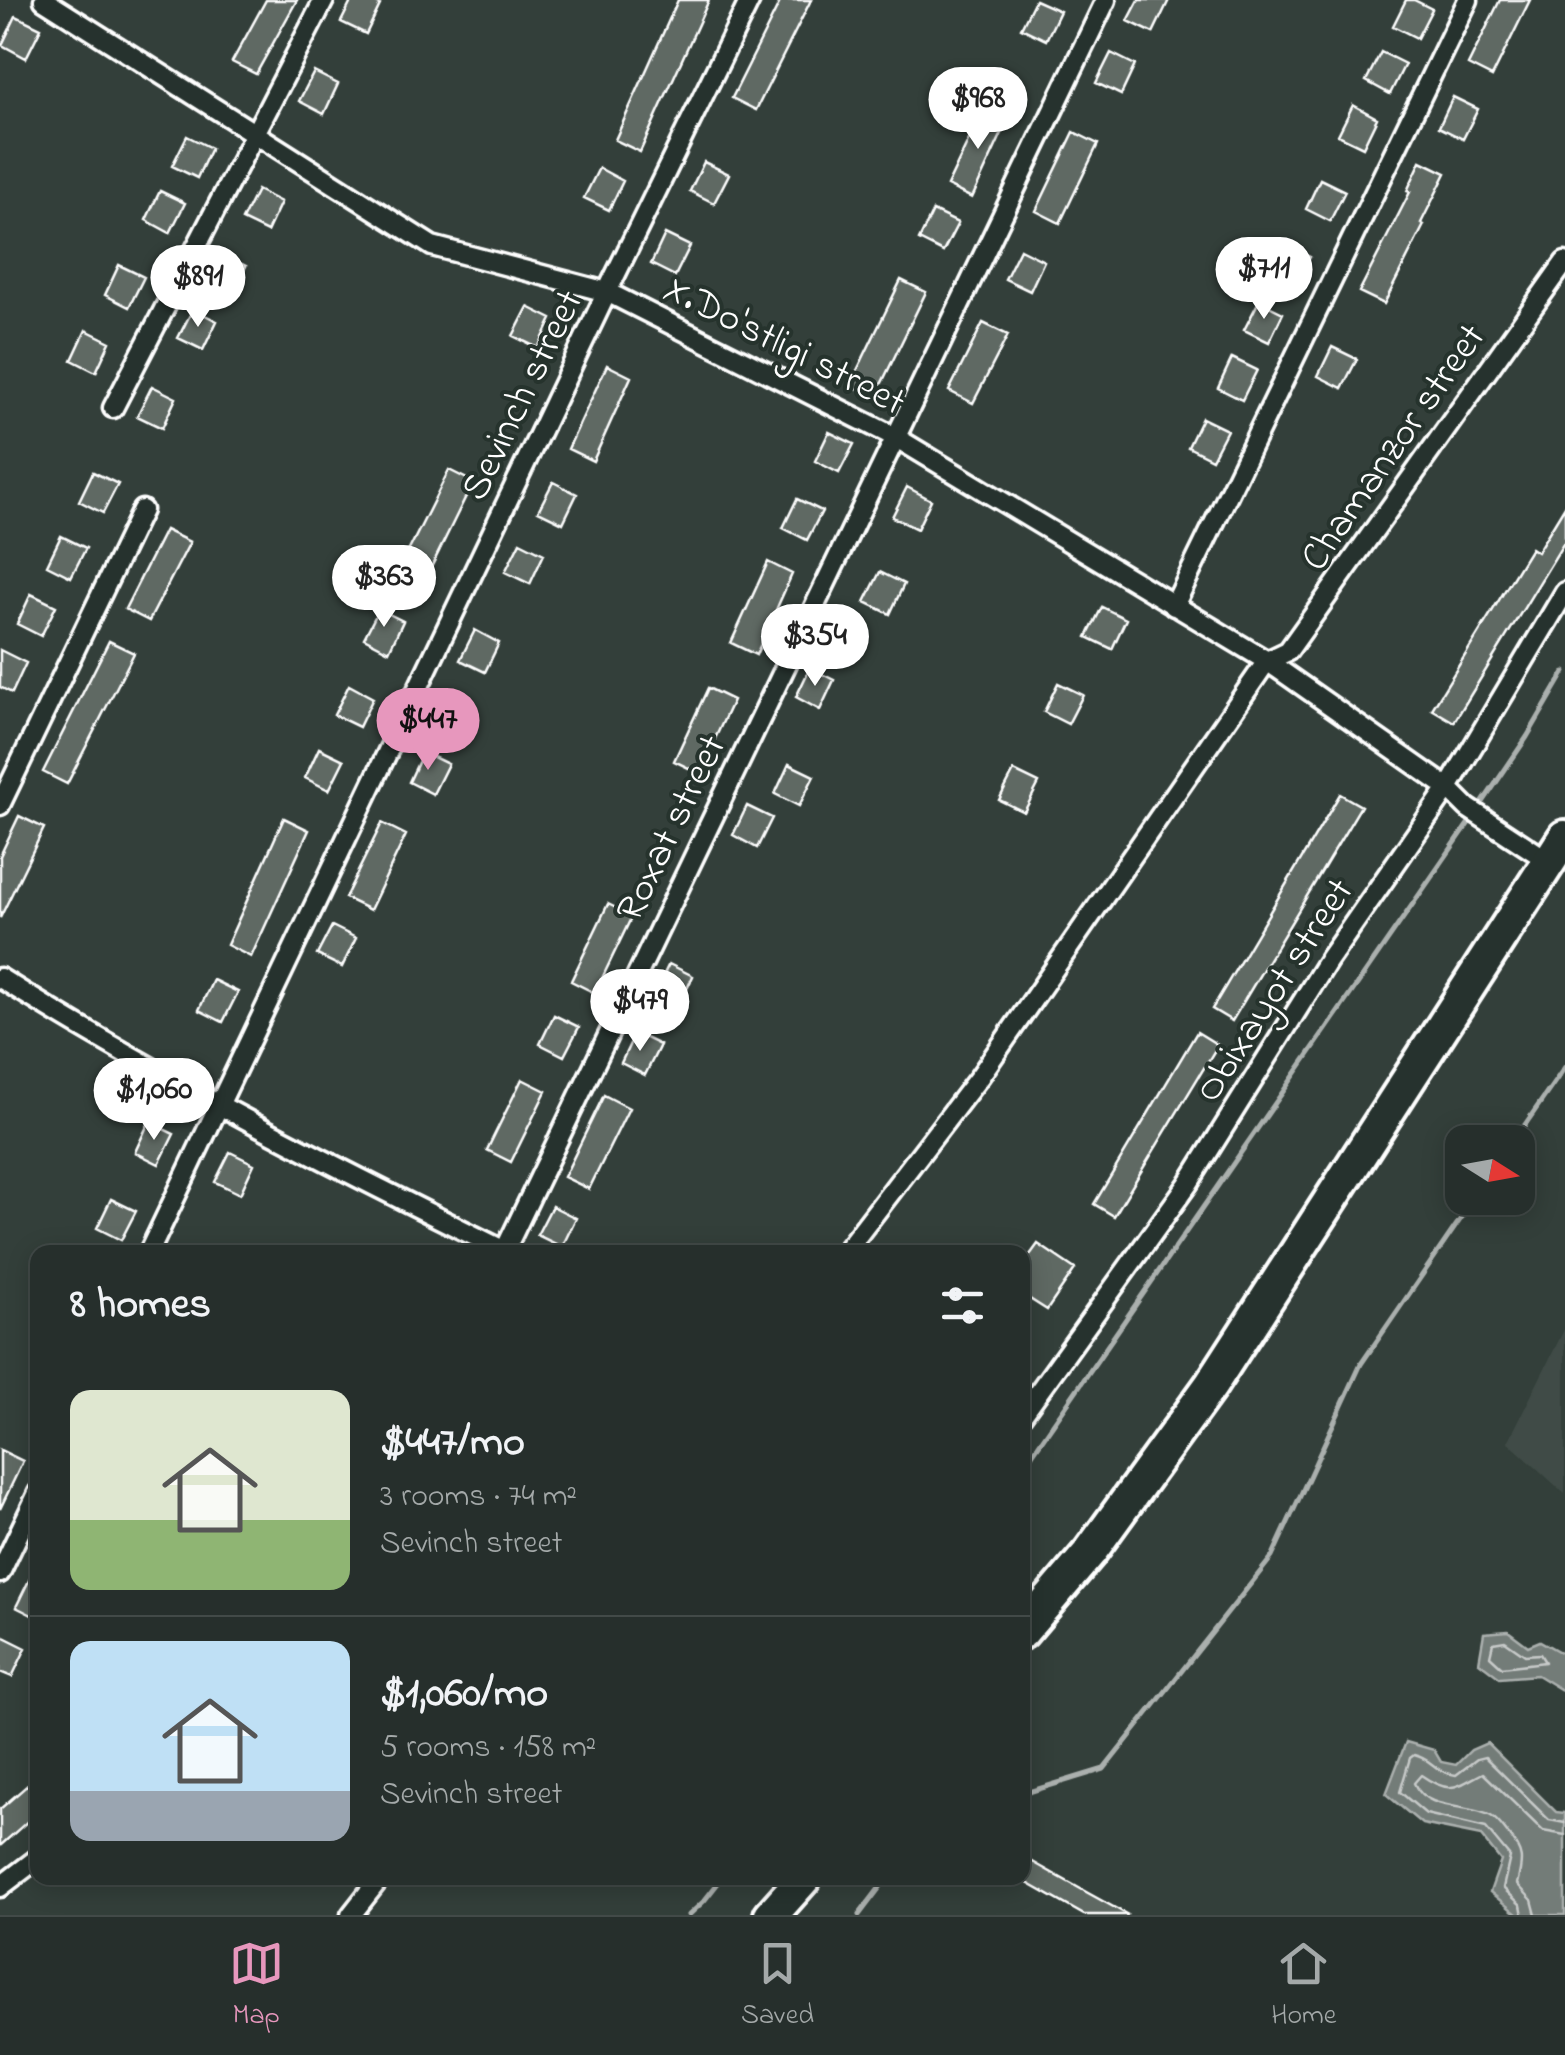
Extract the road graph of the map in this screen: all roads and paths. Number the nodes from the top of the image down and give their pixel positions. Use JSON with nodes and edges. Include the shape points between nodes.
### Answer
{"nodes":[{"id":1,"x":44,"y":0,"type":"edge"},
{"id":2,"x":324,"y":0,"type":"edge"},
{"id":3,"x":750,"y":0,"type":"edge"},
{"id":4,"x":1106,"y":0,"type":"edge"},
{"id":5,"x":1468,"y":0,"type":"edge"},
{"id":6,"x":255,"y":134,"type":"junction"},
{"id":7,"x":1565,"y":262,"type":"edge"},
{"id":8,"x":607,"y":292,"type":"junction"},
{"id":9,"x":113,"y":408,"type":"dead end"},
{"id":10,"x":895,"y":437,"type":"junction"},
{"id":11,"x":142,"y":510,"type":"dead end"},
{"id":12,"x":1565,"y":592,"type":"edge"},
{"id":13,"x":1174,"y":606,"type":"junction"},
{"id":14,"x":1268,"y":661,"type":"junction"},
{"id":15,"x":1448,"y":788,"type":"junction"},
{"id":16,"x":0,"y":805,"type":"edge"},
{"id":17,"x":1558,"y":850,"type":"edge"},
{"id":18,"x":0,"y":978,"type":"edge"},
{"id":19,"x":218,"y":1105,"type":"junction"},
{"id":20,"x":152,"y":1245,"type":"edge"},
{"id":21,"x":490,"y":1245,"type":"edge"},
{"id":22,"x":507,"y":1245,"type":"edge"},
{"id":23,"x":851,"y":1245,"type":"edge"},
{"id":24,"x":1030,"y":1404,"type":"edge"},
{"id":25,"x":30,"y":1510,"type":"edge"},
{"id":26,"x":0,"y":1573,"type":"edge"},
{"id":27,"x":1030,"y":1623,"type":"edge"},
{"id":28,"x":30,"y":1864,"type":"edge"},
{"id":29,"x":375,"y":1885,"type":"edge"},
{"id":30,"x":798,"y":1885,"type":"edge"},
{"id":31,"x":0,"y":1887,"type":"edge"},
{"id":32,"x":352,"y":1915,"type":"edge"},
{"id":33,"x":770,"y":1915,"type":"edge"}],
"edges":[{"from":1,"to":6,"type":"street","name":"X.Do'stligi street"},
{"from":2,"to":6,"type":"street"},
{"from":3,"to":8,"type":"street","name":"Sevinch street"},
{"from":4,"to":10,"type":"street","name":"Roxat street"},
{"from":5,"to":13,"type":"street"},
{"from":6,"to":8,"type":"street","name":"X.Do'stligi street","via":[[432,246]]},
{"from":6,"to":9,"type":"street"},
{"from":7,"to":14,"type":"street","name":"Chamanzor street","via":[[1288,652]]},
{"from":8,"to":10,"type":"street","name":"X.Do'stligi street"},
{"from":8,"to":19,"type":"street","name":"Sevinch street"},
{"from":10,"to":13,"type":"street","name":"X.Do'stligi street"},
{"from":10,"to":22,"type":"street","name":"Roxat street"},
{"from":11,"to":16,"type":"street"},
{"from":12,"to":15,"type":"street","name":"Obixayot street"},
{"from":13,"to":14,"type":"street","name":"X.Do'stligi street"},
{"from":14,"to":15,"type":"street","name":"X.Do'stligi street"},
{"from":14,"to":23,"type":"street","via":[[980,1076]]},
{"from":15,"to":17,"type":"street","name":"X.Do'stligi street","via":[[1508,836]]},
{"from":15,"to":24,"type":"street","name":"Obixayot street","via":[[1188,1184]]},
{"from":17,"to":27,"type":"highway","via":[[1211,1385]]},
{"from":18,"to":19,"type":"street"},
{"from":19,"to":20,"type":"street","name":"Sevinch street"},
{"from":19,"to":21,"type":"street"},
{"from":25,"to":26,"type":"street"},
{"from":28,"to":31,"type":"street"},
{"from":29,"to":32,"type":"street"},
{"from":30,"to":33,"type":"highway"}]}
